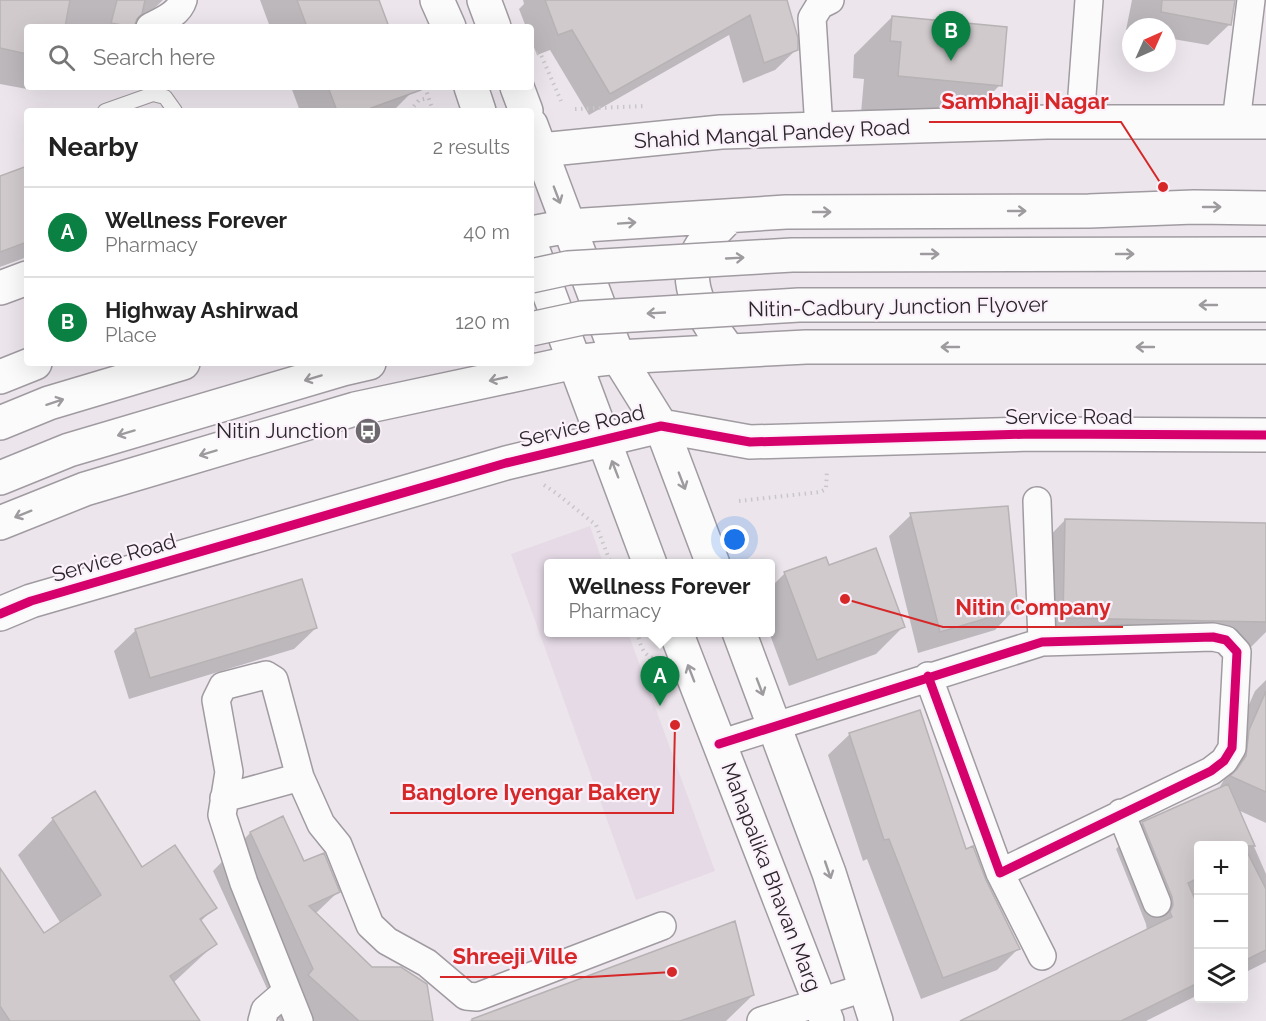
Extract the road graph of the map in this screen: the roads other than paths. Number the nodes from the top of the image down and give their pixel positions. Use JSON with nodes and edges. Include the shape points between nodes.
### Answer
{"nodes":[{"id":1,"x":183,"y":0,"type":"edge"},
{"id":2,"x":437,"y":0,"type":"edge"},
{"id":3,"x":830,"y":0,"type":"edge"},
{"id":4,"x":1089,"y":0,"type":"edge"},
{"id":5,"x":1251,"y":0,"type":"edge"},
{"id":6,"x":156,"y":24,"type":"edge"},
{"id":7,"x":448,"y":24,"type":"edge"},
{"id":8,"x":472,"y":90,"type":"edge"},
{"id":9,"x":518,"y":90,"type":"edge"},
{"id":10,"x":113,"y":108,"type":"edge"},
{"id":11,"x":173,"y":108,"type":"edge"},
{"id":12,"x":478,"y":108,"type":"edge"},
{"id":13,"x":525,"y":108,"type":"edge"},
{"id":14,"x":1080,"y":122,"type":"junction"},
{"id":15,"x":1251,"y":122,"type":"edge"},
{"id":16,"x":819,"y":129,"type":"junction"},
{"id":17,"x":534,"y":142,"type":"edge"},
{"id":18,"x":1266,"y":207,"type":"edge"},
{"id":19,"x":729,"y":216,"type":"junction"},
{"id":20,"x":569,"y":226,"type":"junction"},
{"id":21,"x":534,"y":232,"type":"edge"},
{"id":22,"x":534,"y":253,"type":"edge"},
{"id":23,"x":1266,"y":254,"type":"edge"},
{"id":24,"x":534,"y":275,"type":"edge"},
{"id":25,"x":24,"y":279,"type":"edge"},
{"id":26,"x":0,"y":288,"type":"edge"},
{"id":27,"x":1266,"y":305,"type":"edge"},
{"id":28,"x":534,"y":327,"type":"edge"},
{"id":29,"x":1266,"y":347,"type":"edge"},
{"id":30,"x":729,"y":351,"type":"junction"},
{"id":31,"x":618,"y":357,"type":"junction"},
{"id":32,"x":575,"y":362,"type":"junction"},
{"id":33,"x":28,"y":366,"type":"edge"},
{"id":34,"x":173,"y":366,"type":"edge"},
{"id":35,"x":356,"y":366,"type":"edge"},
{"id":36,"x":0,"y":377,"type":"edge"},
{"id":37,"x":0,"y":423,"type":"edge"},
{"id":38,"x":661,"y":426,"type":"junction"},
{"id":39,"x":1266,"y":435,"type":"edge"},
{"id":40,"x":604,"y":440,"type":"junction"},
{"id":41,"x":0,"y":478,"type":"edge"},
{"id":42,"x":1037,"y":501,"type":"dead end"},
{"id":43,"x":0,"y":523,"type":"edge"},
{"id":44,"x":648,"y":559,"type":"edge"},
{"id":45,"x":711,"y":559,"type":"edge"},
{"id":46,"x":0,"y":614,"type":"edge"},
{"id":47,"x":678,"y":637,"type":"edge"},
{"id":48,"x":741,"y":637,"type":"edge"},
{"id":49,"x":1042,"y":642,"type":"junction"},
{"id":50,"x":928,"y":676,"type":"junction"},
{"id":51,"x":774,"y":726,"type":"junction"},
{"id":52,"x":719,"y":744,"type":"junction"},
{"id":53,"x":300,"y":777,"type":"junction"},
{"id":54,"x":224,"y":798,"type":"junction"},
{"id":55,"x":1120,"y":813,"type":"junction"},
{"id":56,"x":1000,"y":873,"type":"junction"},
{"id":57,"x":1157,"y":903,"type":"dead end"},
{"id":58,"x":662,"y":926,"type":"dead end"},
{"id":59,"x":1041,"y":956,"type":"dead end"},
{"id":60,"x":864,"y":988,"type":"junction"},
{"id":61,"x":287,"y":991,"type":"junction"},
{"id":62,"x":823,"y":1011,"type":"edge"},
{"id":63,"x":262,"y":1021,"type":"edge"},
{"id":64,"x":299,"y":1021,"type":"edge"},
{"id":65,"x":760,"y":1021,"type":"edge"},
{"id":66,"x":876,"y":1021,"type":"edge"}],
"edges":[{"from":1,"to":6,"type":"street","via":[[181,8]]},
{"from":2,"to":7,"type":"main road"},
{"from":3,"to":16,"type":"street","via":[[820,5],[812,18]]},
{"from":4,"to":14,"type":"street"},
{"from":5,"to":15,"type":"street"},
{"from":8,"to":12,"type":"main road"},
{"from":9,"to":13,"type":"main road"},
{"from":10,"to":11,"type":"lane","via":[[153,94],[165,97]]},
{"from":14,"to":15,"type":"main road","name":"Shahid Mangal Pandey Road"},
{"from":14,"to":16,"type":"main road","name":"Shahid Mangal Pandey Road"},
{"from":16,"to":17,"type":"main road","name":"Shahid Mangal Pandey Road"},
{"from":17,"to":20,"type":"main road","one_way":true},
{"from":19,"to":18,"type":"main road","one_way":true},
{"from":20,"to":19,"type":"main road","one_way":true},
{"from":19,"to":30,"type":"main road","via":[[699,249],[691,278],[711,328]]},
{"from":20,"to":21,"type":"main road"},
{"from":20,"to":31,"type":"main road"},
{"from":22,"to":32,"type":"main road"},
{"from":24,"to":23,"type":"main road","one_way":true,"bridge":true,"via":[[568,268],[792,255]]},
{"from":25,"to":26,"type":"main road"},
{"from":27,"to":28,"type":"main road","name":"Nitin-Cadbury Junction Flyover","one_way":true,"bridge":true,"via":[[799,305],[582,318]]},
{"from":29,"to":30,"type":"main road","one_way":true,"via":[[806,347]]},
{"from":30,"to":31,"type":"main road"},
{"from":31,"to":32,"type":"main road"},
{"from":31,"to":38,"type":"main road"},
{"from":32,"to":40,"type":"main road"},
{"from":32,"to":43,"type":"main road","one_way":true,"via":[[355,410],[85,489]]},
{"from":33,"to":36,"type":"main road"},
{"from":37,"to":34,"type":"main road","one_way":true,"via":[[49,403]]},
{"from":35,"to":41,"type":"main road","one_way":true,"via":[[69,450]]},
{"from":38,"to":39,"type":"main road","name":"Service Road","via":[[750,442],[1031,434]]},
{"from":38,"to":40,"type":"main road","name":"Service Road"},
{"from":38,"to":45,"type":"main road","one_way":true},
{"from":44,"to":40,"type":"main road","one_way":true},
{"from":40,"to":46,"type":"main road","name":"Service Road","via":[[460,476],[32,601]]},
{"from":42,"to":49,"type":"street"},
{"from":52,"to":47,"type":"main road","name":"Mahapalika Bhavan Marg","one_way":true},
{"from":48,"to":51,"type":"main road","one_way":true},
{"from":49,"to":50,"type":"street"},
{"from":49,"to":55,"type":"street","via":[[1213,637],[1226,640],[1237,652],[1232,748],[1224,762]]},
{"from":50,"to":51,"type":"street"},
{"from":50,"to":56,"type":"street"},
{"from":51,"to":52,"type":"street"},
{"from":51,"to":60,"type":"main road","one_way":true,"via":[[830,873]]},
{"from":52,"to":62,"type":"main road","name":"Mahapalika Bhavan Marg"},
{"from":53,"to":54,"type":"street"},
{"from":53,"to":54,"type":"street","via":[[274,680],[266,675],[223,686],[216,700],[229,772]]},
{"from":53,"to":58,"type":"street","via":[[321,824],[338,845],[370,926],[387,941],[427,963],[466,996],[477,997]]},
{"from":54,"to":61,"type":"street","via":[[222,815],[244,883]]},
{"from":55,"to":56,"type":"street"},
{"from":55,"to":57,"type":"street"},
{"from":56,"to":59,"type":"street"},
{"from":60,"to":62,"type":"street"},
{"from":60,"to":66,"type":"main road"},
{"from":61,"to":63,"type":"street","via":[[265,1010]]},
{"from":61,"to":64,"type":"street"},
{"from":62,"to":65,"type":"street"}]}
